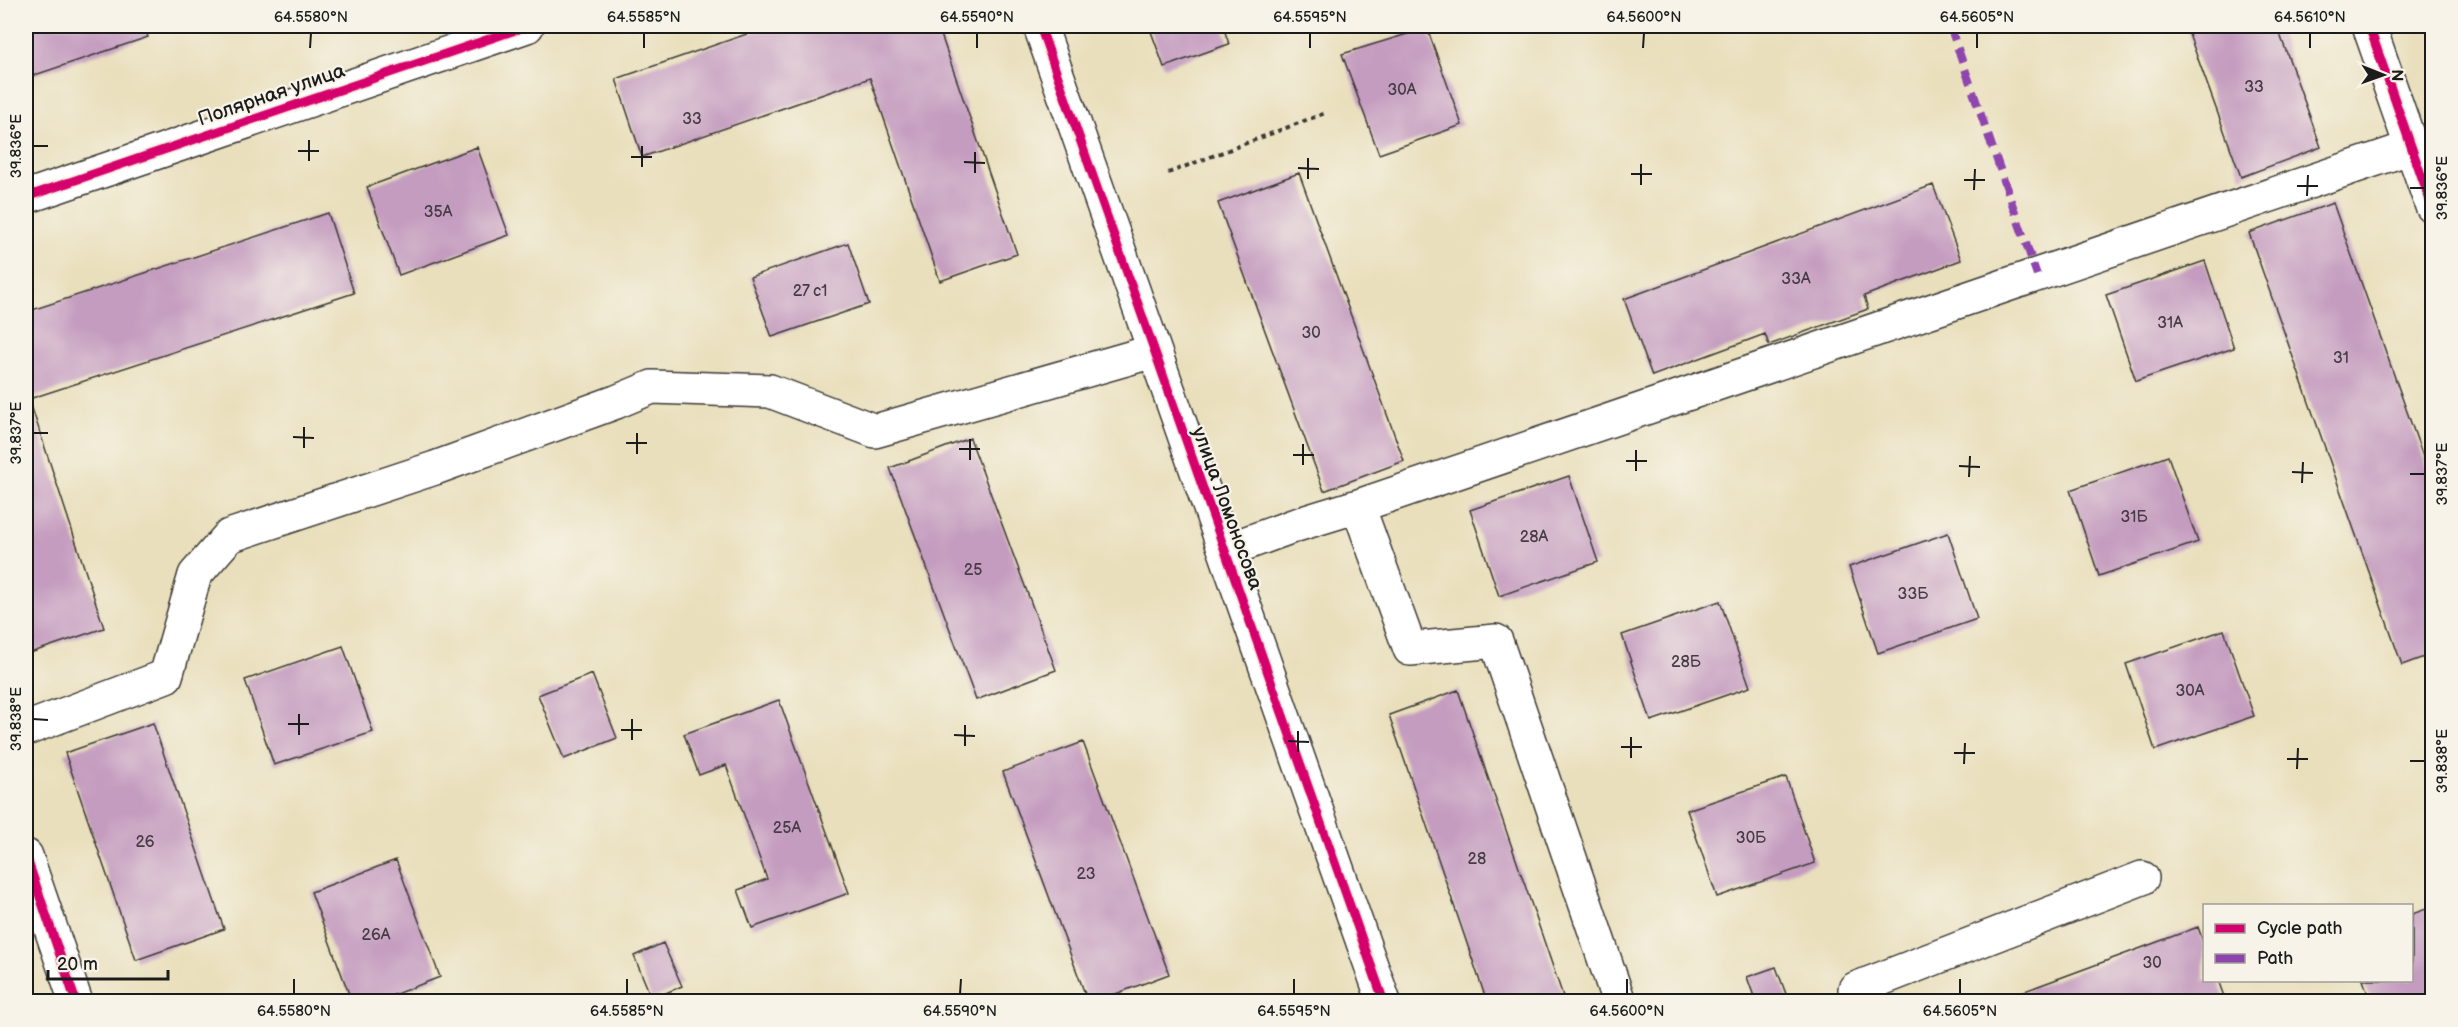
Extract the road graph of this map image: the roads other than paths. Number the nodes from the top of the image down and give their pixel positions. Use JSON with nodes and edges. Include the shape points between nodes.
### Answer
{"nodes":[{"id":1,"x":527,"y":26,"type":"edge"},
{"id":2,"x":1040,"y":26,"type":"edge"},
{"id":3,"x":2369,"y":26,"type":"edge"},
{"id":4,"x":2412,"y":147,"type":"junction"},
{"id":5,"x":26,"y":197,"type":"edge"},
{"id":6,"x":2433,"y":206,"type":"edge"},
{"id":7,"x":1154,"y":351,"type":"junction"},
{"id":8,"x":1358,"y":506,"type":"junction"},
{"id":9,"x":1225,"y":551,"type":"junction"},
{"id":10,"x":26,"y":729,"type":"edge"},
{"id":11,"x":26,"y":856,"type":"edge"},
{"id":12,"x":2142,"y":878,"type":"dead end"},
{"id":13,"x":76,"y":1002,"type":"edge"},
{"id":14,"x":1384,"y":1002,"type":"edge"},
{"id":15,"x":1619,"y":1002,"type":"edge"},
{"id":16,"x":1859,"y":1002,"type":"edge"}],
"edges":[{"from":1,"to":5,"type":"street","name":"Полярная улица"},
{"from":2,"to":7,"type":"street","name":"улица Ломоносова"},
{"from":3,"to":4,"type":"street"},
{"from":4,"to":6,"type":"street"},
{"from":4,"to":8,"type":"street"},
{"from":7,"to":9,"type":"street","name":"улица Ломоносова"},
{"from":7,"to":10,"type":"street","via":[[875,430],[770,391],[652,387],[435,468],[229,536],[195,575],[166,676]]},
{"from":8,"to":9,"type":"street"},
{"from":8,"to":15,"type":"street","via":[[1410,649],[1496,641]]},
{"from":9,"to":14,"type":"street","name":"улица Ломоносова"},
{"from":11,"to":13,"type":"street"},
{"from":12,"to":16,"type":"street","via":[[1855,988]]}]}
